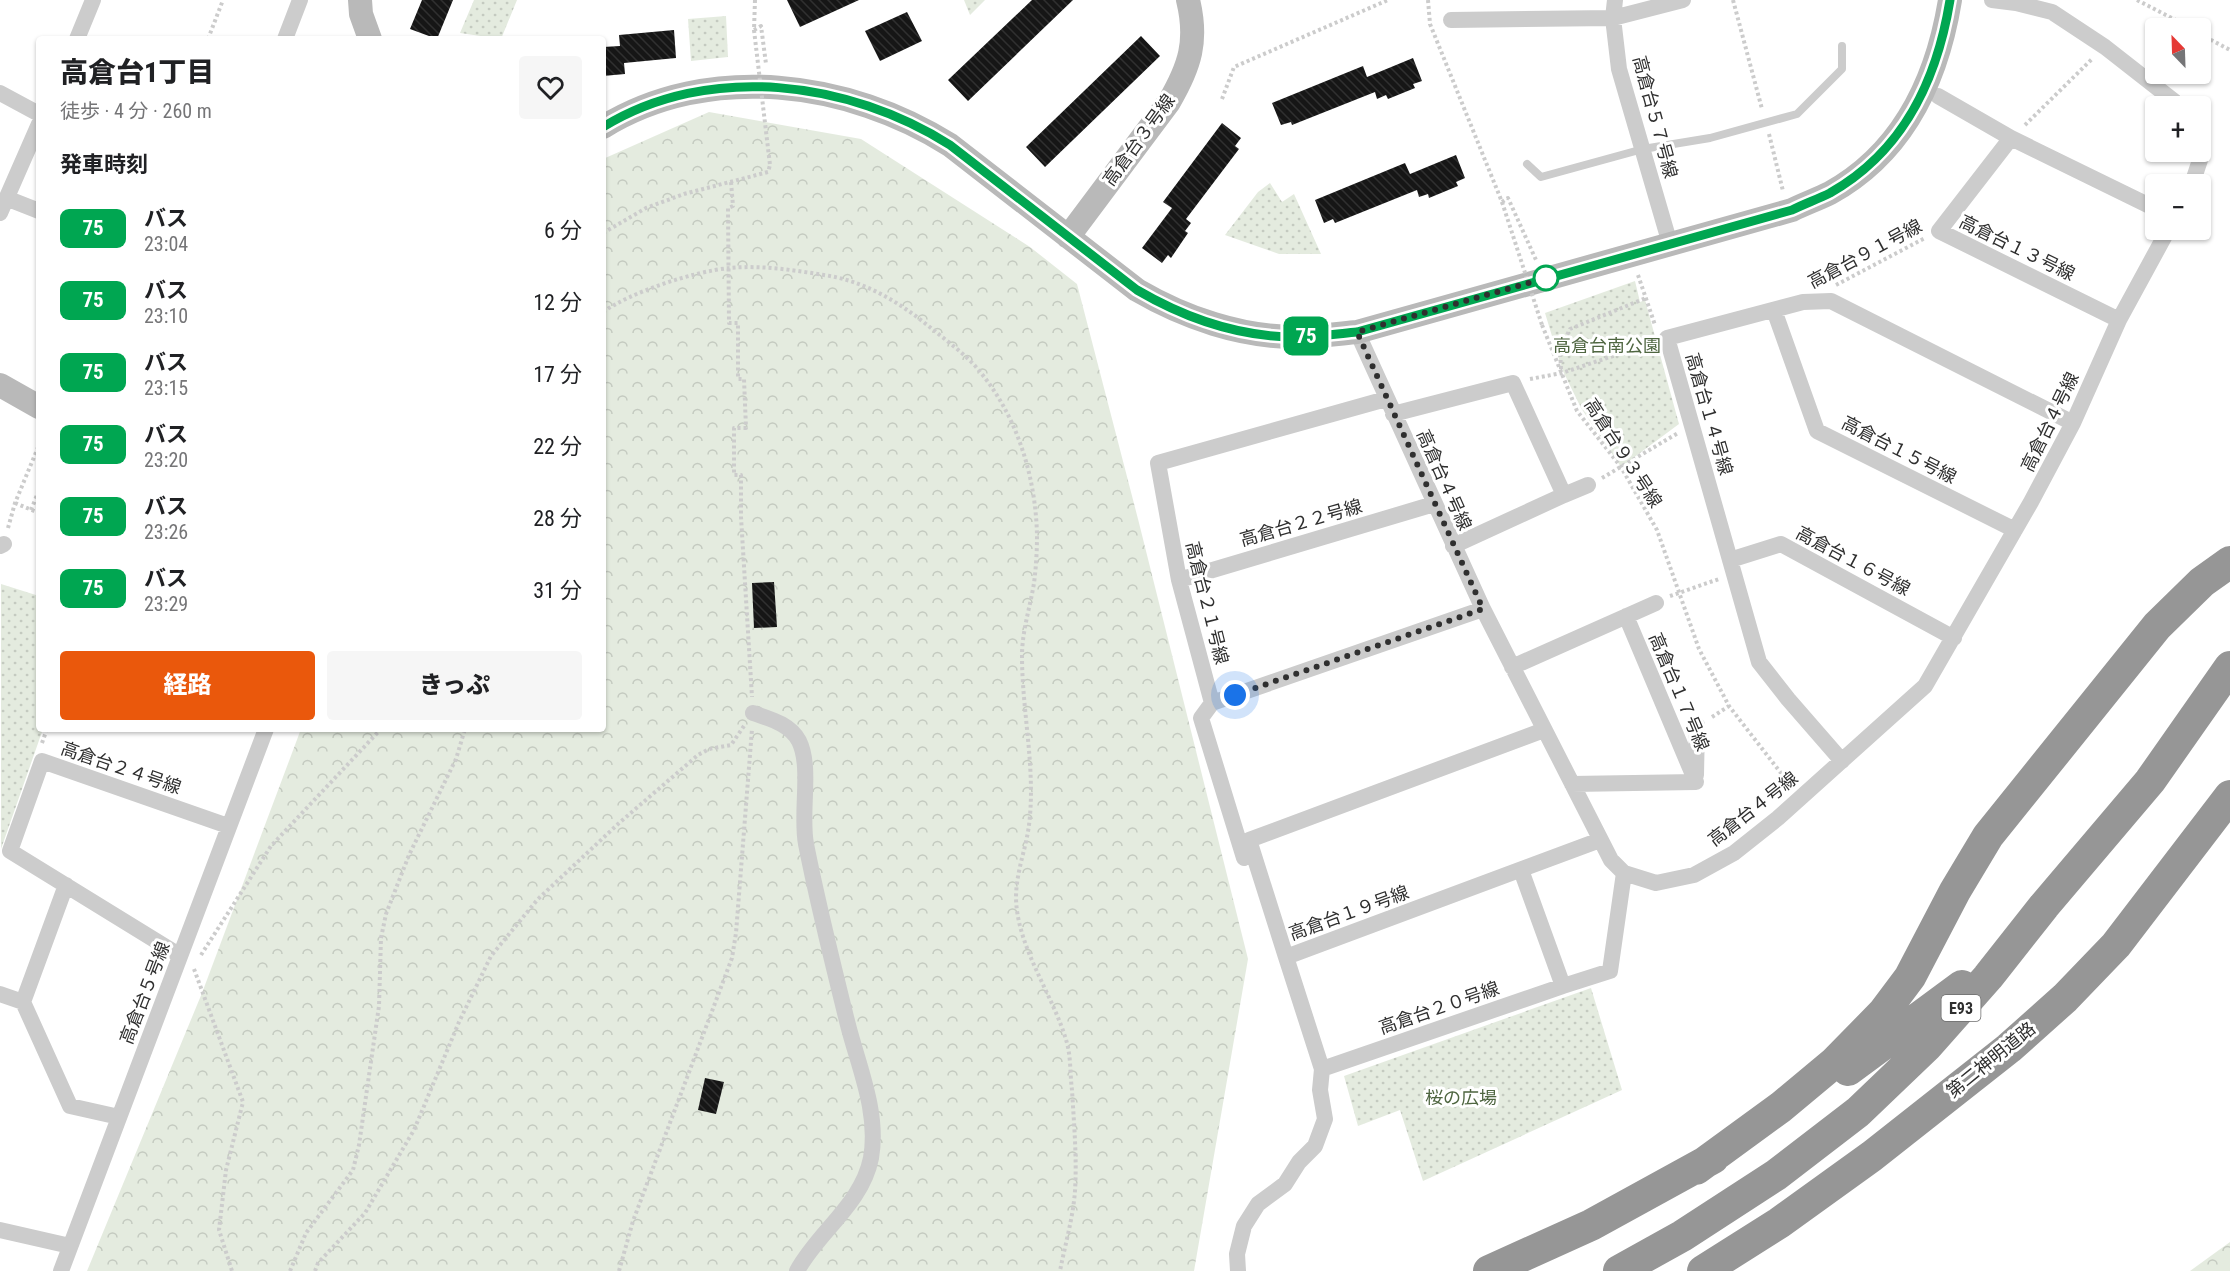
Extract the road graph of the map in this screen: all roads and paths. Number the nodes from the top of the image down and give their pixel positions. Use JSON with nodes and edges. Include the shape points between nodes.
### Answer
{"nodes":[{"id":1,"x":93,"y":0,"type":"edge"},
{"id":2,"x":224,"y":0,"type":"edge"},
{"id":3,"x":300,"y":0,"type":"edge"},
{"id":4,"x":360,"y":0,"type":"edge"},
{"id":5,"x":755,"y":0,"type":"edge"},
{"id":6,"x":1188,"y":0,"type":"edge"},
{"id":7,"x":1388,"y":0,"type":"edge"},
{"id":8,"x":1428,"y":0,"type":"edge"},
{"id":9,"x":1615,"y":0,"type":"edge"},
{"id":10,"x":1683,"y":0,"type":"edge"},
{"id":11,"x":1733,"y":0,"type":"edge"},
{"id":12,"x":1950,"y":0,"type":"edge"},
{"id":13,"x":1992,"y":0,"type":"edge"},
{"id":14,"x":2137,"y":0,"type":"edge"},
{"id":15,"x":1613,"y":18,"type":"junction"},
{"id":16,"x":2172,"y":18,"type":"edge"},
{"id":17,"x":1451,"y":20,"type":"dead end"},
{"id":18,"x":754,"y":30,"type":"junction"},
{"id":19,"x":78,"y":36,"type":"edge"},
{"id":20,"x":209,"y":36,"type":"edge"},
{"id":21,"x":286,"y":36,"type":"edge"},
{"id":22,"x":369,"y":36,"type":"edge"},
{"id":23,"x":2211,"y":40,"type":"edge"},
{"id":24,"x":1842,"y":46,"type":"dead end"},
{"id":25,"x":2105,"y":47,"type":"junction"},
{"id":26,"x":2230,"y":50,"type":"edge"},
{"id":27,"x":766,"y":64,"type":"dead end"},
{"id":28,"x":0,"y":93,"type":"edge"},
{"id":29,"x":1938,"y":96,"type":"dead end"},
{"id":30,"x":2168,"y":96,"type":"edge"},
{"id":31,"x":1222,"y":99,"type":"dead end"},
{"id":32,"x":36,"y":112,"type":"edge"},
{"id":33,"x":1766,"y":123,"type":"junction"},
{"id":34,"x":606,"y":125,"type":"edge"},
{"id":35,"x":36,"y":131,"type":"edge"},
{"id":36,"x":2011,"y":138,"type":"junction"},
{"id":37,"x":1643,"y":148,"type":"junction"},
{"id":38,"x":1527,"y":164,"type":"dead end"},
{"id":39,"x":730,"y":182,"type":"junction"},
{"id":40,"x":1784,"y":192,"type":"dead end"},
{"id":41,"x":1502,"y":202,"type":"junction"},
{"id":42,"x":2145,"y":204,"type":"edge"},
{"id":43,"x":3,"y":206,"type":"edge"},
{"id":44,"x":36,"y":211,"type":"edge"},
{"id":45,"x":606,"y":231,"type":"edge"},
{"id":46,"x":1939,"y":231,"type":"junction"},
{"id":47,"x":1068,"y":237,"type":"junction"},
{"id":48,"x":2163,"y":240,"type":"edge"},
{"id":49,"x":1670,"y":244,"type":"junction"},
{"id":50,"x":1536,"y":260,"type":"dead end"},
{"id":51,"x":729,"y":268,"type":"junction"},
{"id":52,"x":1637,"y":272,"type":"dead end"},
{"id":53,"x":1646,"y":298,"type":"junction"},
{"id":54,"x":1803,"y":302,"type":"junction"},
{"id":55,"x":606,"y":310,"type":"edge"},
{"id":56,"x":1774,"y":310,"type":"junction"},
{"id":57,"x":2119,"y":320,"type":"junction"},
{"id":58,"x":1357,"y":332,"type":"junction"},
{"id":59,"x":1667,"y":338,"type":"junction"},
{"id":60,"x":1562,"y":373,"type":"junction"},
{"id":61,"x":1513,"y":383,"type":"junction"},
{"id":62,"x":0,"y":385,"type":"edge"},
{"id":63,"x":34,"y":404,"type":"edge"},
{"id":64,"x":1389,"y":406,"type":"junction"},
{"id":65,"x":2073,"y":423,"type":"junction"},
{"id":66,"x":1691,"y":425,"type":"junction"},
{"id":67,"x":36,"y":453,"type":"edge"},
{"id":68,"x":1621,"y":467,"type":"junction"},
{"id":69,"x":1588,"y":485,"type":"dead end"},
{"id":70,"x":1564,"y":495,"type":"junction"},
{"id":71,"x":36,"y":498,"type":"edge"},
{"id":72,"x":15,"y":503,"type":"junction"},
{"id":73,"x":1434,"y":504,"type":"junction"},
{"id":74,"x":31,"y":510,"type":"junction"},
{"id":75,"x":36,"y":512,"type":"edge"},
{"id":76,"x":2015,"y":530,"type":"junction"},
{"id":77,"x":2,"y":545,"type":"edge"},
{"id":78,"x":1453,"y":546,"type":"junction"},
{"id":79,"x":2230,"y":562,"type":"edge"},
{"id":80,"x":1732,"y":567,"type":"junction"},
{"id":81,"x":1179,"y":580,"type":"junction"},
{"id":82,"x":1679,"y":591,"type":"junction"},
{"id":83,"x":1656,"y":603,"type":"dead end"},
{"id":84,"x":1483,"y":609,"type":"junction"},
{"id":85,"x":1626,"y":616,"type":"junction"},
{"id":86,"x":1954,"y":638,"type":"junction"},
{"id":87,"x":1512,"y":667,"type":"junction"},
{"id":88,"x":2230,"y":667,"type":"edge"},
{"id":89,"x":1212,"y":703,"type":"junction"},
{"id":90,"x":753,"y":713,"type":"junction"},
{"id":91,"x":1697,"y":725,"type":"dead end"},
{"id":92,"x":1544,"y":730,"type":"junction"},
{"id":93,"x":265,"y":732,"type":"edge"},
{"id":94,"x":378,"y":732,"type":"edge"},
{"id":95,"x":464,"y":732,"type":"edge"},
{"id":96,"x":1842,"y":761,"type":"junction"},
{"id":97,"x":1696,"y":782,"type":"junction"},
{"id":98,"x":1572,"y":784,"type":"junction"},
{"id":99,"x":2230,"y":796,"type":"edge"},
{"id":100,"x":1801,"y":798,"type":"junction"},
{"id":101,"x":228,"y":826,"type":"junction"},
{"id":102,"x":1600,"y":840,"type":"junction"},
{"id":103,"x":1521,"y":870,"type":"junction"},
{"id":104,"x":1624,"y":873,"type":"junction"},
{"id":105,"x":1260,"y":876,"type":"junction"},
{"id":106,"x":66,"y":885,"type":"junction"},
{"id":107,"x":2044,"y":906,"type":"junction"},
{"id":108,"x":179,"y":955,"type":"junction"},
{"id":109,"x":1286,"y":957,"type":"junction"},
{"id":110,"x":199,"y":958,"type":"dead end"},
{"id":111,"x":193,"y":968,"type":"dead end"},
{"id":112,"x":1563,"y":986,"type":"junction"},
{"id":113,"x":0,"y":994,"type":"edge"},
{"id":114,"x":23,"y":1002,"type":"junction"},
{"id":115,"x":1322,"y":1069,"type":"junction"},
{"id":116,"x":119,"y":1117,"type":"junction"},
{"id":117,"x":1696,"y":1168,"type":"junction"},
{"id":118,"x":0,"y":1230,"type":"edge"},
{"id":119,"x":70,"y":1246,"type":"junction"},
{"id":120,"x":61,"y":1271,"type":"edge"},
{"id":121,"x":232,"y":1271,"type":"edge"},
{"id":122,"x":290,"y":1271,"type":"edge"},
{"id":123,"x":315,"y":1271,"type":"edge"},
{"id":124,"x":619,"y":1271,"type":"edge"},
{"id":125,"x":797,"y":1271,"type":"edge"},
{"id":126,"x":1060,"y":1271,"type":"edge"},
{"id":127,"x":1238,"y":1271,"type":"edge"},
{"id":128,"x":1489,"y":1271,"type":"edge"},
{"id":129,"x":1619,"y":1271,"type":"edge"},
{"id":130,"x":1703,"y":1271,"type":"edge"}],
"edges":[{"from":1,"to":19,"type":"street"},
{"from":2,"to":20,"type":"path"},
{"from":3,"to":21,"type":"street"},
{"from":4,"to":22,"type":"street"},
{"from":5,"to":18,"type":"path"},
{"from":6,"to":47,"type":"street","name":"高倉台３号線","via":[[1193,19],[1192,49],[1181,82]]},
{"from":7,"to":31,"type":"path","via":[[1234,67]]},
{"from":8,"to":41,"type":"path","name":"高倉台９３号線","via":[[1430,24]]},
{"from":9,"to":15,"type":"street","name":"高倉台５７号線"},
{"from":10,"to":15,"type":"street"},
{"from":11,"to":33,"type":"path"},
{"from":12,"to":49,"type":"street","via":[[1944,35],[1922,97],[1899,132],[1869,165],[1830,193],[1792,210]]},
{"from":13,"to":25,"type":"street","via":[[2052,12]]},
{"from":14,"to":16,"type":"path"},
{"from":15,"to":17,"type":"street"},
{"from":15,"to":37,"type":"street","name":"高倉台５７号線","via":[[1619,69]]},
{"from":18,"to":27,"type":"path","via":[[761,26]]},
{"from":18,"to":39,"type":"path","bridge":true,"via":[[770,165],[768,172]]},
{"from":23,"to":26,"type":"path"},
{"from":24,"to":33,"type":"lane","via":[[1842,69],[1797,114]]},
{"from":25,"to":30,"type":"street"},
{"from":25,"to":36,"type":"path"},
{"from":28,"to":32,"type":"street"},
{"from":29,"to":36,"type":"street"},
{"from":33,"to":37,"type":"lane","via":[[1710,138]]},
{"from":33,"to":40,"type":"path"},
{"from":34,"to":47,"type":"street","via":[[681,94],[712,90],[768,86],[849,99],[950,145]]},
{"from":35,"to":43,"type":"street"},
{"from":36,"to":42,"type":"street"},
{"from":36,"to":46,"type":"street","name":"高倉台１３号線"},
{"from":37,"to":38,"type":"lane","via":[[1541,177]]},
{"from":37,"to":49,"type":"street","name":"高倉台５７号線"},
{"from":39,"to":45,"type":"path","via":[[646,208]]},
{"from":39,"to":51,"type":"path","via":[[733,206],[728,208]]},
{"from":41,"to":50,"type":"path","via":[[1508,198]]},
{"from":41,"to":60,"type":"path","name":"高倉台９３号線","bridge":true},
{"from":43,"to":44,"type":"street"},
{"from":46,"to":54,"type":"path","name":"高倉台９１号線"},
{"from":46,"to":57,"type":"street","name":"高倉台１３号線"},
{"from":47,"to":58,"type":"street","via":[[1137,290],[1198,319],[1238,330],[1296,337]]},
{"from":48,"to":57,"type":"street","name":"高倉台４号線"},
{"from":49,"to":58,"type":"street"},
{"from":51,"to":55,"type":"path","via":[[645,291]]},
{"from":51,"to":90,"type":"path","via":[[729,323],[738,323],[738,379],[744,379],[746,428],[734,428],[735,475],[741,475]]},
{"from":51,"to":126,"type":"path","via":[[782,268],[835,277],[877,291],[907,308],[981,372],[1020,441],[1037,535],[1034,583],[1022,648],[1031,772],[1030,823],[1016,897],[1022,930],[1068,1045],[1076,1142],[1075,1194]]},
{"from":52,"to":53,"type":"path"},
{"from":53,"to":59,"type":"path","via":[[1658,333]]},
{"from":53,"to":60,"type":"path","via":[[1570,329],[1560,349]]},
{"from":54,"to":56,"type":"street","name":"高倉台１４号線"},
{"from":54,"to":65,"type":"street","name":"高倉台１４号線","via":[[1831,302]]},
{"from":56,"to":59,"type":"street","name":"高倉台１４号線"},
{"from":56,"to":76,"type":"street","name":"高倉台１５号線","via":[[1817,431]]},
{"from":57,"to":65,"type":"street","name":"高倉台４号線"},
{"from":58,"to":64,"type":"street","name":"高倉台４号線"},
{"from":59,"to":60,"type":"path"},
{"from":59,"to":66,"type":"street","name":"高倉台１４号線"},
{"from":60,"to":61,"type":"path"},
{"from":60,"to":68,"type":"path","name":"高倉台９３号線","via":[[1577,411]]},
{"from":61,"to":64,"type":"street"},
{"from":61,"to":70,"type":"street"},
{"from":62,"to":63,"type":"street"},
{"from":64,"to":73,"type":"street","name":"高倉台４号線"},
{"from":64,"to":81,"type":"street","name":"高倉台２１号線","via":[[1158,463]]},
{"from":65,"to":76,"type":"street","name":"高倉台４号線"},
{"from":66,"to":68,"type":"path"},
{"from":66,"to":80,"type":"street","name":"高倉台１４号線"},
{"from":67,"to":72,"type":"path"},
{"from":68,"to":82,"type":"path","name":"高倉台９３号線","via":[[1656,530]]},
{"from":69,"to":70,"type":"street"},
{"from":70,"to":78,"type":"street"},
{"from":71,"to":74,"type":"path"},
{"from":72,"to":74,"type":"path"},
{"from":72,"to":77,"type":"path"},
{"from":73,"to":78,"type":"street","name":"高倉台４号線"},
{"from":73,"to":81,"type":"street","name":"高倉台２２号線"},
{"from":74,"to":75,"type":"path"},
{"from":76,"to":86,"type":"street","name":"高倉台４号線"},
{"from":78,"to":84,"type":"street","name":"高倉台４号線"},
{"from":79,"to":117,"type":"highway","via":[[2202,582],[2157,626],[1988,836],[1910,977],[1883,1013],[1835,1062],[1781,1107]]},
{"from":80,"to":82,"type":"path"},
{"from":80,"to":86,"type":"street","name":"高倉台１６号線","via":[[1781,544]]},
{"from":80,"to":96,"type":"street","name":"高倉台１４号線","via":[[1760,662]]},
{"from":81,"to":89,"type":"street","name":"高倉台２１号線"},
{"from":82,"to":100,"type":"path","name":"高倉台９３号線","via":[[1699,649],[1729,706]]},
{"from":83,"to":85,"type":"street"},
{"from":84,"to":87,"type":"street","name":"高倉台４号線"},
{"from":84,"to":89,"type":"street"},
{"from":85,"to":87,"type":"street"},
{"from":85,"to":97,"type":"street","name":"高倉台１７号線"},
{"from":86,"to":96,"type":"street","name":"高倉台４号線","via":[[1924,686]]},
{"from":87,"to":92,"type":"street","name":"高倉台４号線"},
{"from":88,"to":107,"type":"highway","number":"E93","via":[[2150,781]]},
{"from":89,"to":105,"type":"street","via":[[1201,717],[1251,880]]},
{"from":90,"to":123,"type":"path","via":[[731,745],[698,755],[618,824],[538,899],[490,956],[414,1130],[365,1214],[318,1263]]},
{"from":90,"to":124,"type":"path","via":[[732,958],[633,1221]]},
{"from":90,"to":125,"type":"street","via":[[784,725],[798,740],[801,750],[806,843],[873,1127],[871,1158],[864,1181]]},
{"from":91,"to":97,"type":"street","name":"高倉台１７号線"},
{"from":92,"to":98,"type":"street","name":"高倉台４号線"},
{"from":92,"to":105,"type":"street","name":"高倉台１９号線","via":[[1249,840]]},
{"from":93,"to":101,"type":"street","name":"高倉台５号線"},
{"from":94,"to":110,"type":"path","via":[[271,846]]},
{"from":95,"to":122,"type":"path","via":[[456,759],[386,914],[381,938],[379,1006],[353,1170],[306,1233]]},
{"from":96,"to":100,"type":"street","name":"高倉台４号線"},
{"from":97,"to":98,"type":"street"},
{"from":98,"to":102,"type":"street","name":"高倉台４号線"},
{"from":99,"to":130,"type":"highway","name":"第二神明道路","via":[[2116,945],[2066,998],[1872,1156],[1779,1223]]},
{"from":100,"to":104,"type":"street","name":"高倉台４号線","via":[[1734,853],[1694,874],[1656,883]]},
{"from":101,"to":106,"type":"street","name":"高倉台２４号線","via":[[42,761],[9,851]]},
{"from":101,"to":108,"type":"street","name":"高倉台５号線"},
{"from":102,"to":103,"type":"street","name":"高倉台１９号線"},
{"from":102,"to":104,"type":"street","name":"高倉台４号線"},
{"from":103,"to":109,"type":"street","name":"高倉台１９号線"},
{"from":103,"to":112,"type":"street"},
{"from":104,"to":112,"type":"street","name":"高倉台２０号線","via":[[1610,970]]},
{"from":105,"to":109,"type":"street","name":"高倉台１９号線"},
{"from":106,"to":108,"type":"street","name":"高倉台２４号線"},
{"from":106,"to":114,"type":"street"},
{"from":107,"to":117,"type":"highway","number":"E93","via":[[2003,949],[1919,1018],[1788,1113]]},
{"from":107,"to":129,"type":"highway","number":"E93","via":[[1927,1046],[1858,1112],[1776,1175],[1682,1236]]},
{"from":108,"to":116,"type":"street","name":"高倉台５号線"},
{"from":109,"to":115,"type":"street"},
{"from":111,"to":121,"type":"path","via":[[243,1102],[226,1170],[219,1230]]},
{"from":112,"to":115,"type":"street","name":"高倉台２０号線"},
{"from":113,"to":114,"type":"street"},
{"from":114,"to":116,"type":"street","via":[[70,1106]]},
{"from":115,"to":127,"type":"street","via":[[1320,1090],[1325,1119],[1315,1146],[1285,1184],[1258,1204],[1244,1226],[1237,1254]]},
{"from":116,"to":119,"type":"street","name":"高倉台５号線"},
{"from":117,"to":128,"type":"highway","number":"E93","via":[[1591,1225]]},
{"from":118,"to":119,"type":"street"},
{"from":119,"to":120,"type":"street","name":"高倉台５号線"}]}
